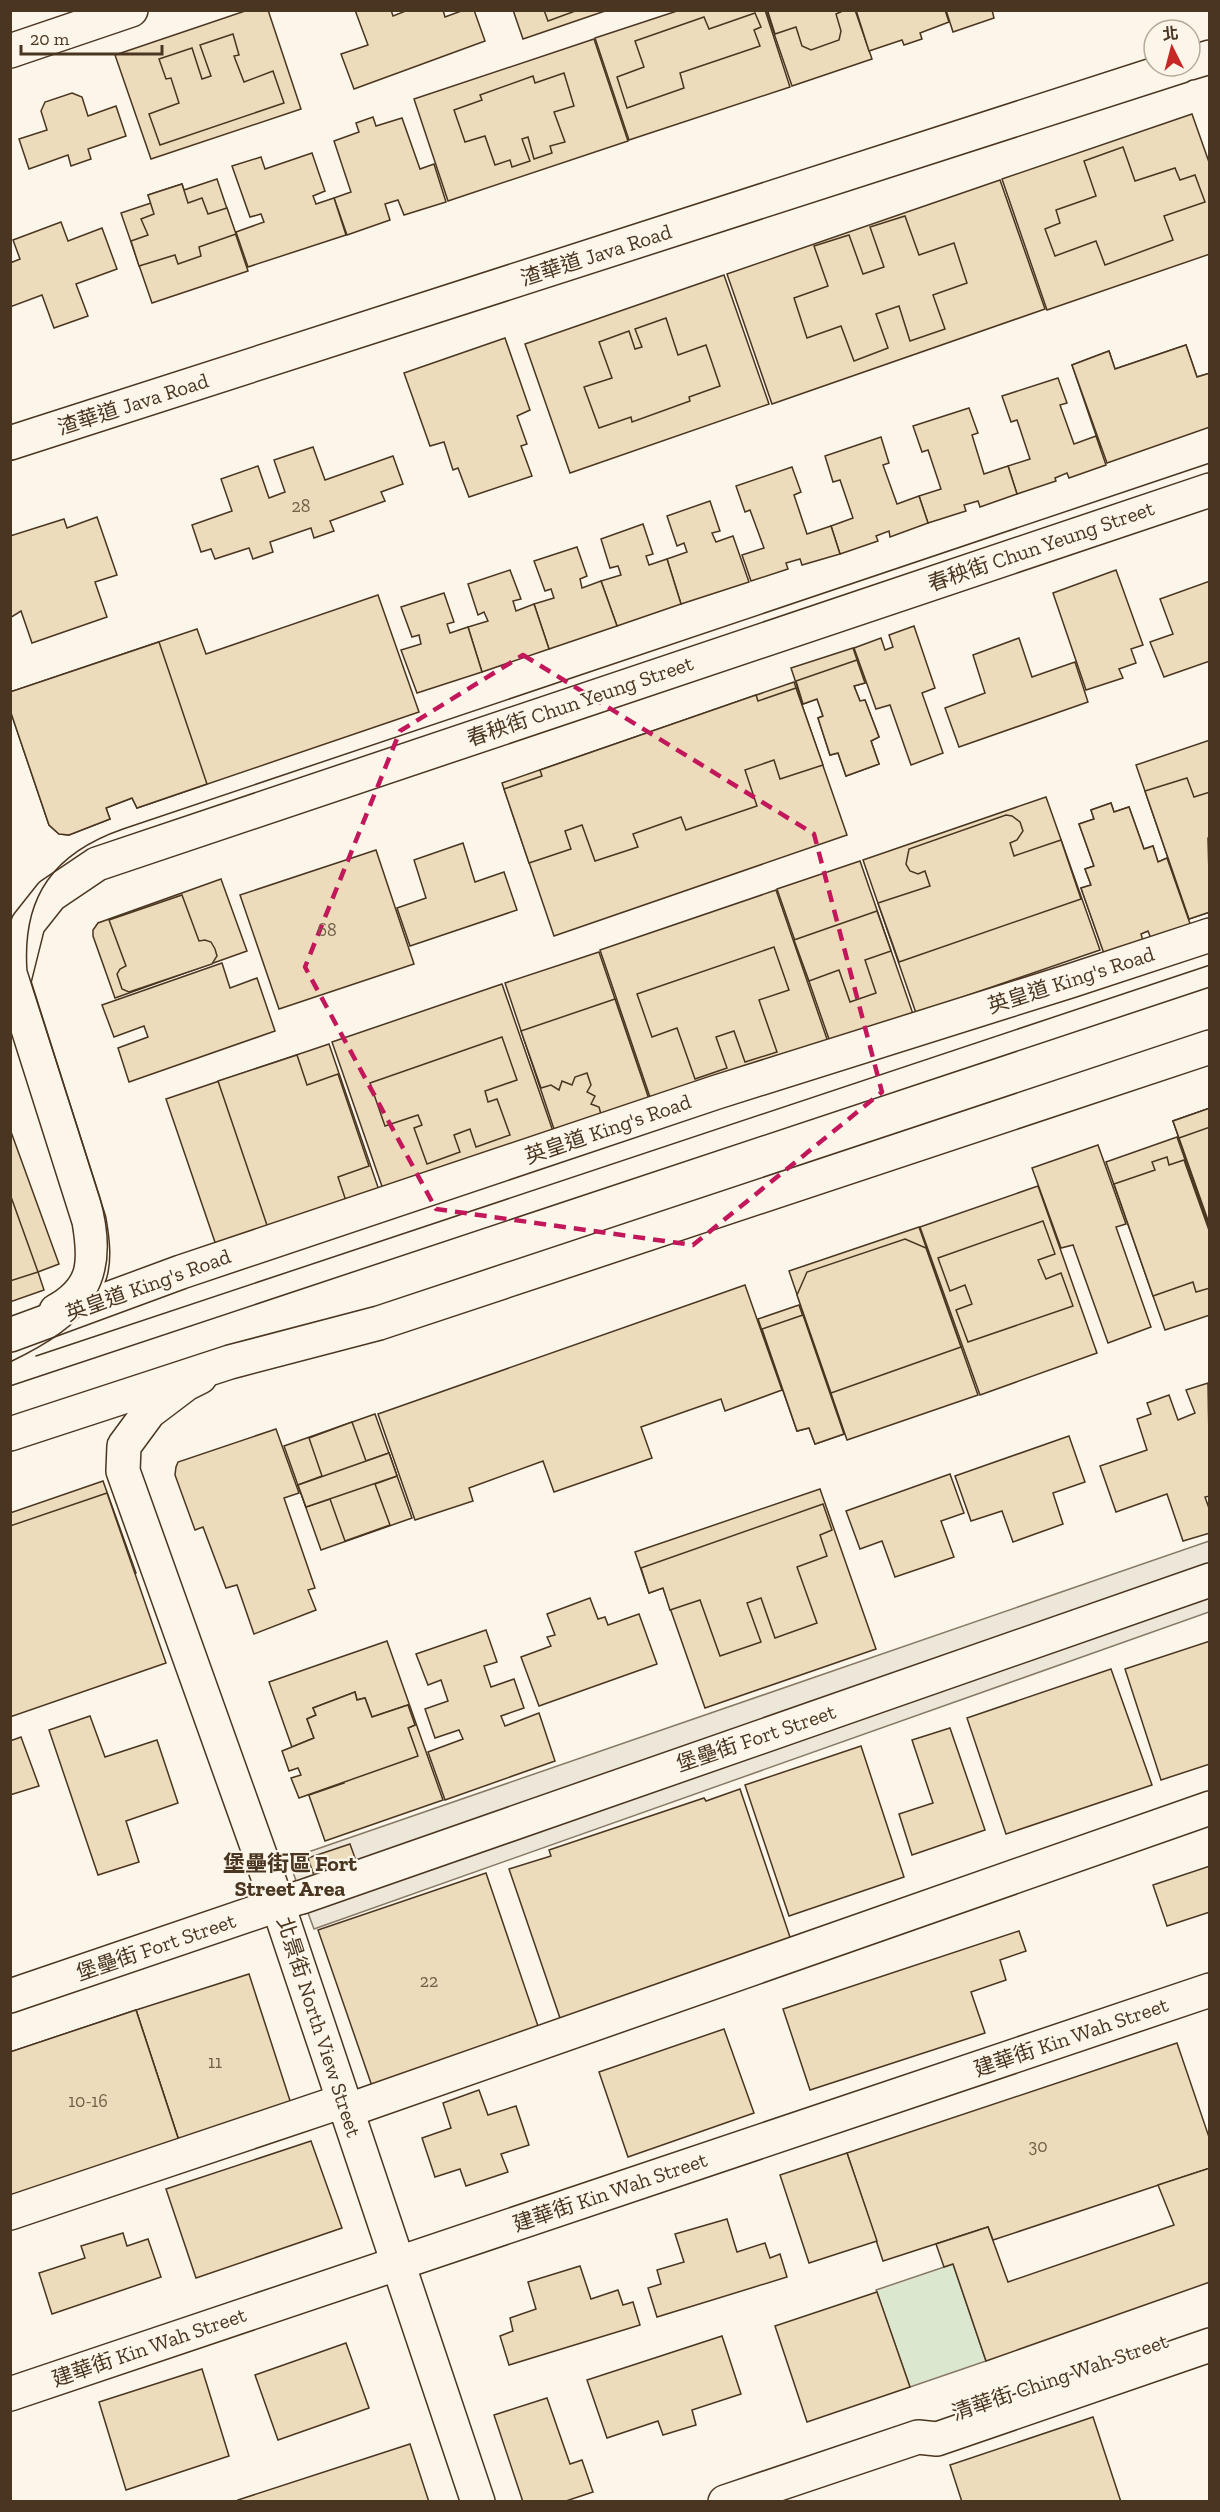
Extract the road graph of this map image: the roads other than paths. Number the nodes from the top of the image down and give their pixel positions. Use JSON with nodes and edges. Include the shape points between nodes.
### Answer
{"nodes":[{"id":1,"x":131,"y":10,"type":"edge"},
{"id":2,"x":10,"y":51,"type":"edge"},
{"id":3,"x":1144,"y":78,"type":"edge"},
{"id":4,"x":10,"y":443,"type":"edge"},
{"id":5,"x":1209,"y":490,"type":"edge"},
{"id":6,"x":1209,"y":935,"type":"edge"},
{"id":7,"x":12,"y":978,"type":"edge"},
{"id":8,"x":1209,"y":1047,"type":"edge"},
{"id":9,"x":10,"y":1335,"type":"edge"},
{"id":10,"x":230,"y":1362,"type":"junction"},
{"id":11,"x":10,"y":1434,"type":"edge"},
{"id":12,"x":1209,"y":1580,"type":"edge"},
{"id":13,"x":1209,"y":1808,"type":"edge"},
{"id":14,"x":366,"y":1875,"type":"dead end"},
{"id":15,"x":290,"y":1901,"type":"junction"},
{"id":16,"x":1209,"y":1990,"type":"edge"},
{"id":17,"x":10,"y":1996,"type":"edge"},
{"id":18,"x":345,"y":2106,"type":"junction"},
{"id":19,"x":10,"y":2212,"type":"edge"},
{"id":20,"x":398,"y":2264,"type":"junction"},
{"id":21,"x":1209,"y":2325,"type":"edge"},
{"id":22,"x":1209,"y":2345,"type":"edge"},
{"id":23,"x":10,"y":2394,"type":"edge"},
{"id":24,"x":918,"y":2437,"type":"junction"},
{"id":25,"x":478,"y":2502,"type":"edge"},
{"id":26,"x":725,"y":2502,"type":"edge"}],
"edges":[{"from":1,"to":2,"type":"street"},
{"from":3,"to":4,"type":"street","name":"渣華道 Java Road"},
{"from":5,"to":7,"type":"street","name":"春秧街 Chun Yeung Street","via":[[97,864],[51,895],[28,924]]},
{"from":6,"to":9,"type":"street","name":"英皇道 King's Road","via":[[717,1092],[181,1272]]},
{"from":7,"to":9,"type":"street","via":[[89,1221],[94,1250],[90,1278],[78,1295]]},
{"from":8,"to":10,"type":"street","via":[[379,1323]]},
{"from":10,"to":11,"type":"street"},
{"from":10,"to":15,"type":"street","name":"北景街 North View Street","via":[[186,1384],[149,1412],[124,1446],[123,1471]]},
{"from":12,"to":15,"type":"street","name":"堡壘街 Fort Street"},
{"from":13,"to":18,"type":"street"},
{"from":14,"to":15,"type":"street","name":"堡壘街 Fort Street"},
{"from":15,"to":17,"type":"street","name":"堡壘街 Fort Street"},
{"from":15,"to":18,"type":"street","name":"北景街 North View Street"},
{"from":16,"to":20,"type":"street","name":"建華街 Kin Wah Street"},
{"from":18,"to":19,"type":"street"},
{"from":18,"to":20,"type":"street","name":"北景街 North View Street"},
{"from":20,"to":23,"type":"street","name":"建華街 Kin Wah Street"},
{"from":20,"to":25,"type":"street","name":"北景街 North View Street"},
{"from":21,"to":24,"type":"street","name":"清華街 Ching Wah Street","via":[[930,2421]]},
{"from":22,"to":24,"type":"street","name":"清華街 Ching Wah Street","via":[[937,2439]]},
{"from":24,"to":26,"type":"street","name":"清華街 Ching Wah Street"}]}
